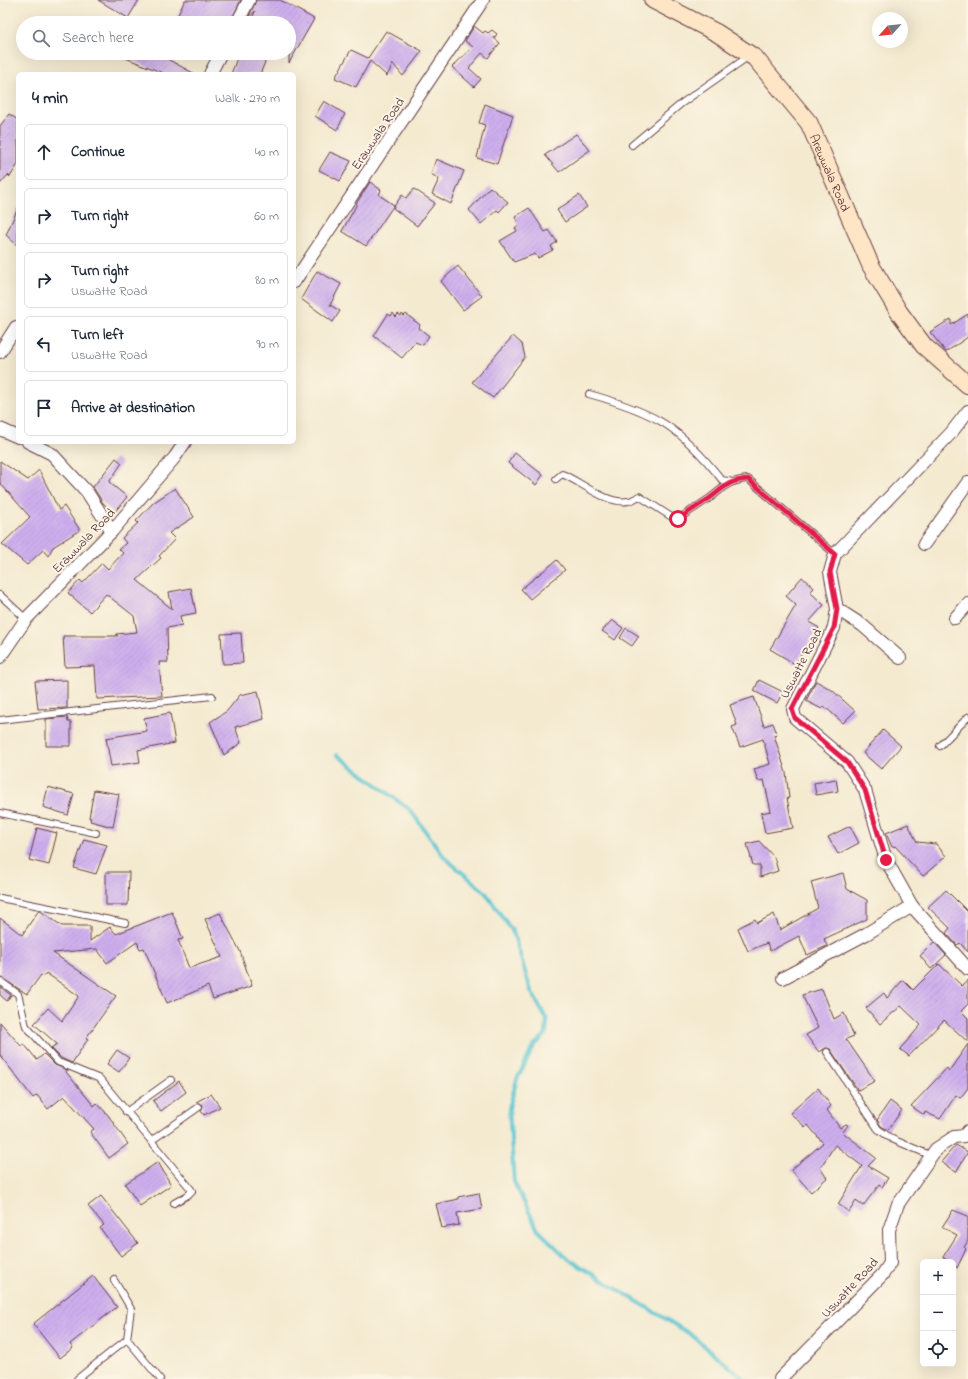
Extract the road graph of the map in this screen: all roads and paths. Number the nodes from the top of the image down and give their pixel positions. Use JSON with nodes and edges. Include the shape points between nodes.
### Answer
{"nodes":[{"id":1,"x":249,"y":0,"type":"edge"},
{"id":2,"x":483,"y":0,"type":"edge"},
{"id":3,"x":653,"y":0,"type":"edge"},
{"id":4,"x":241,"y":16,"type":"edge"},
{"id":5,"x":750,"y":55,"type":"junction"},
{"id":6,"x":217,"y":60,"type":"edge"},
{"id":7,"x":211,"y":72,"type":"edge"},
{"id":8,"x":632,"y":145,"type":"dead end"},
{"id":9,"x":296,"y":279,"type":"edge"},
{"id":10,"x":16,"y":327,"type":"dead end"},
{"id":11,"x":0,"y":352,"type":"edge"},
{"id":12,"x":968,"y":385,"type":"edge"},
{"id":13,"x":589,"y":394,"type":"dead end"},
{"id":14,"x":968,"y":411,"type":"edge"},
{"id":15,"x":0,"y":429,"type":"edge"},
{"id":16,"x":16,"y":436,"type":"edge"},
{"id":17,"x":32,"y":444,"type":"edge"},
{"id":18,"x":185,"y":444,"type":"edge"},
{"id":19,"x":556,"y":479,"type":"dead end"},
{"id":20,"x":733,"y":482,"type":"junction"},
{"id":21,"x":968,"y":482,"type":"edge"},
{"id":22,"x":112,"y":531,"type":"junction"},
{"id":23,"x":924,"y":544,"type":"dead end"},
{"id":24,"x":835,"y":554,"type":"junction"},
{"id":25,"x":0,"y":595,"type":"edge"},
{"id":26,"x":968,"y":604,"type":"edge"},
{"id":27,"x":837,"y":609,"type":"junction"},
{"id":28,"x":955,"y":618,"type":"dead end"},
{"id":29,"x":26,"y":619,"type":"junction"},
{"id":30,"x":0,"y":657,"type":"edge"},
{"id":31,"x":900,"y":658,"type":"dead end"},
{"id":32,"x":212,"y":696,"type":"dead end"},
{"id":33,"x":968,"y":717,"type":"edge"},
{"id":34,"x":0,"y":720,"type":"edge"},
{"id":35,"x":940,"y":746,"type":"dead end"},
{"id":36,"x":0,"y":812,"type":"edge"},
{"id":37,"x":96,"y":833,"type":"dead end"},
{"id":38,"x":0,"y":898,"type":"edge"},
{"id":39,"x":912,"y":906,"type":"junction"},
{"id":40,"x":125,"y":923,"type":"dead end"},
{"id":41,"x":968,"y":969,"type":"edge"},
{"id":42,"x":783,"y":978,"type":"dead end"},
{"id":43,"x":0,"y":981,"type":"edge"},
{"id":44,"x":827,"y":1052,"type":"dead end"},
{"id":45,"x":171,"y":1080,"type":"dead end"},
{"id":46,"x":199,"y":1107,"type":"dead end"},
{"id":47,"x":126,"y":1112,"type":"junction"},
{"id":48,"x":967,"y":1135,"type":"edge"},
{"id":49,"x":151,"y":1141,"type":"junction"},
{"id":50,"x":932,"y":1156,"type":"junction"},
{"id":51,"x":174,"y":1203,"type":"dead end"},
{"id":52,"x":114,"y":1280,"type":"dead end"},
{"id":53,"x":127,"y":1339,"type":"junction"},
{"id":54,"x":77,"y":1379,"type":"edge"},
{"id":55,"x":160,"y":1379,"type":"edge"},
{"id":56,"x":780,"y":1379,"type":"edge"}],
"edges":[{"from":1,"to":4,"type":"street"},
{"from":2,"to":9,"type":"street","name":"Erawwala Road"},
{"from":3,"to":5,"type":"street","name":"Arewwala Road","via":[[717,33]]},
{"from":5,"to":8,"type":"lane","via":[[682,103]]},
{"from":5,"to":12,"type":"street","name":"Arewwala Road","via":[[809,123],[871,266],[900,312],[924,346]]},
{"from":6,"to":7,"type":"street"},
{"from":10,"to":11,"type":"street"},
{"from":13,"to":20,"type":"lane","via":[[620,403],[665,424],[703,457],[722,480]]},
{"from":14,"to":24,"type":"street","name":"Uswatte Road"},
{"from":15,"to":16,"type":"street"},
{"from":17,"to":22,"type":"street","via":[[52,454],[87,492]]},
{"from":18,"to":22,"type":"street","name":"Erawwala Road"},
{"from":19,"to":20,"type":"lane","via":[[562,474],[603,497],[614,500],[628,502],[639,496],[678,519],[711,497],[721,487]]},
{"from":20,"to":24,"type":"lane","via":[[748,479]]},
{"from":21,"to":23,"type":"street"},
{"from":22,"to":29,"type":"street","name":"Erawwala Road"},
{"from":24,"to":27,"type":"street","name":"Uswatte Road","via":[[830,572]]},
{"from":25,"to":29,"type":"lane"},
{"from":26,"to":28,"type":"street"},
{"from":27,"to":31,"type":"street","via":[[862,625]]},
{"from":27,"to":39,"type":"street","name":"Uswatte Road","via":[[834,628],[792,709],[795,718],[847,762],[865,790],[886,860]]},
{"from":29,"to":30,"type":"street","name":"Erawwala Road"},
{"from":32,"to":34,"type":"lane"},
{"from":33,"to":35,"type":"lane"},
{"from":36,"to":37,"type":"lane"},
{"from":38,"to":40,"type":"lane"},
{"from":39,"to":41,"type":"street","name":"Uswatte Road"},
{"from":39,"to":42,"type":"street","via":[[866,934]]},
{"from":43,"to":47,"type":"lane","via":[[18,994],[26,1026],[58,1062],[100,1079]]},
{"from":44,"to":50,"type":"lane","via":[[878,1129],[892,1139]]},
{"from":45,"to":47,"type":"lane"},
{"from":46,"to":49,"type":"lane"},
{"from":47,"to":49,"type":"lane"},
{"from":48,"to":50,"type":"street","name":"Uswatte Road","via":[[954,1137],[936,1149]]},
{"from":49,"to":51,"type":"lane","via":[[192,1191]]},
{"from":50,"to":56,"type":"street","name":"Uswatte Road","via":[[898,1204],[889,1230],[890,1263],[883,1274]]},
{"from":52,"to":53,"type":"lane","via":[[131,1309]]},
{"from":53,"to":54,"type":"lane"},
{"from":53,"to":55,"type":"lane"}]}
